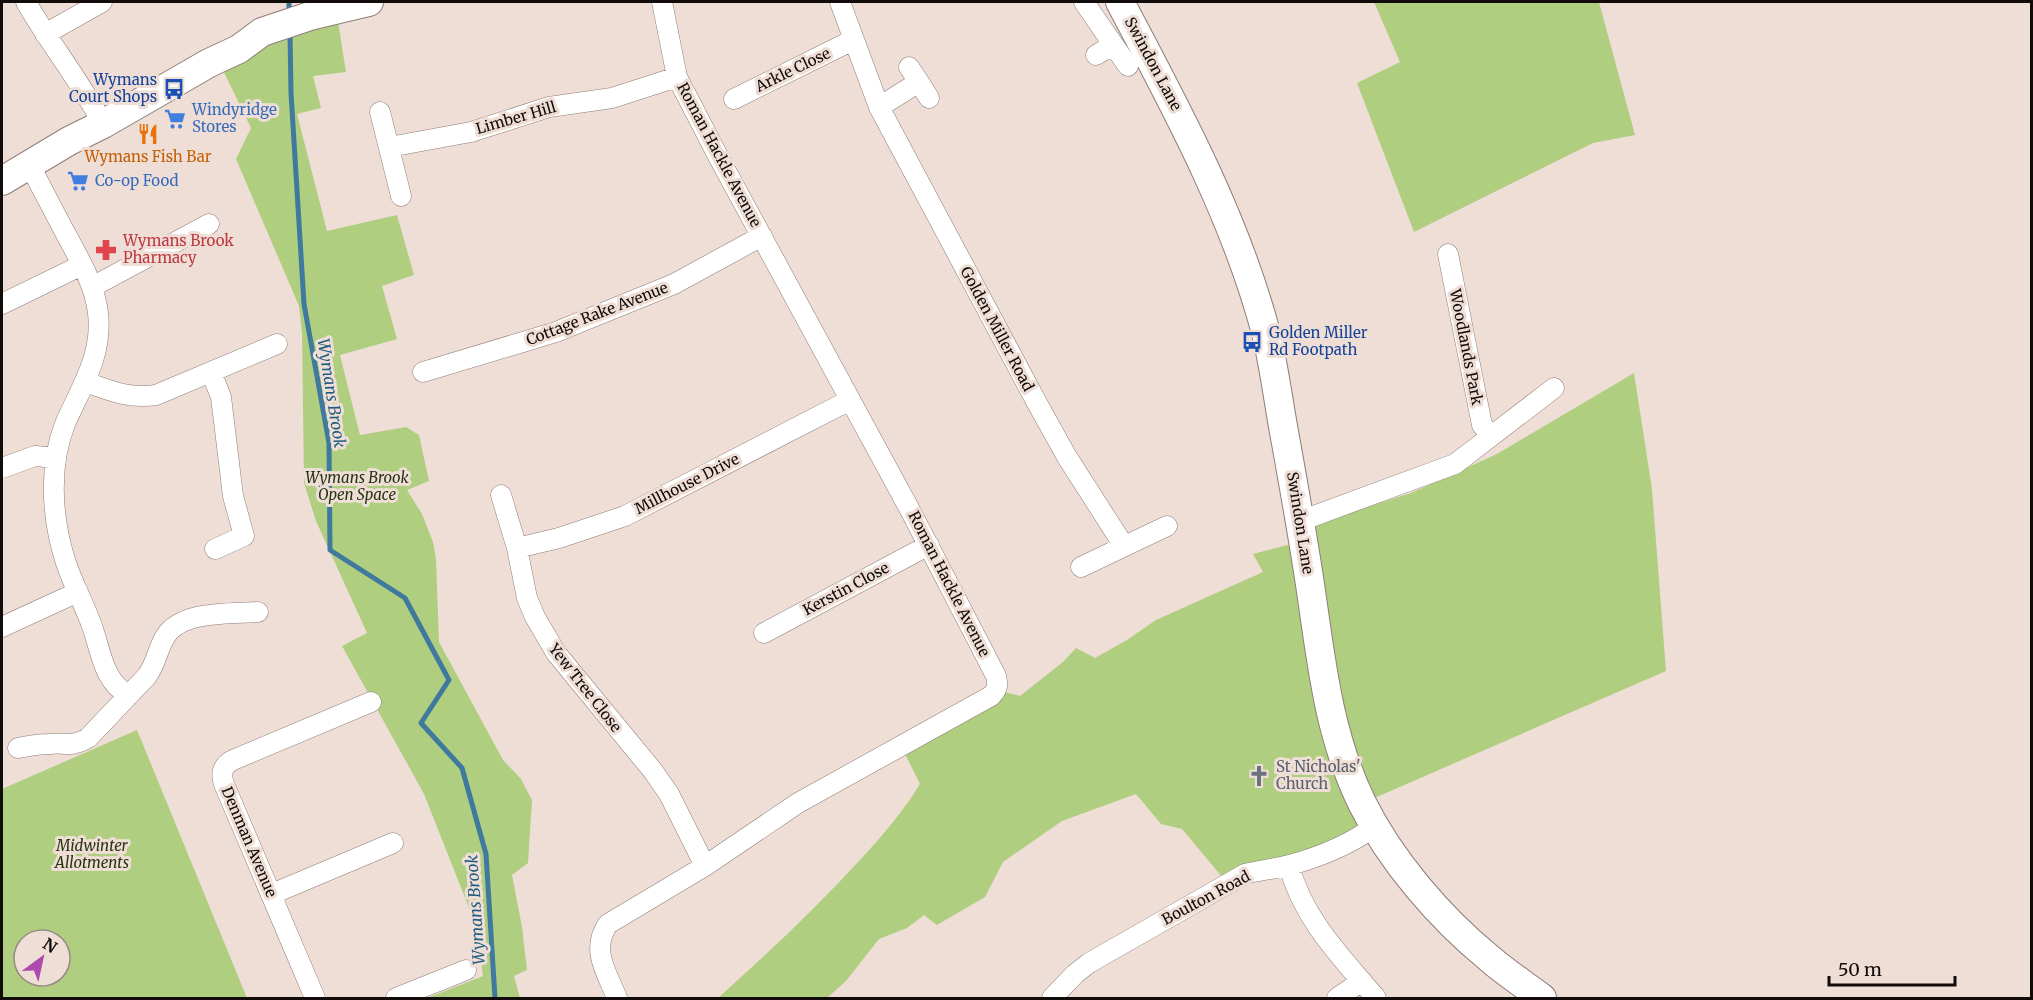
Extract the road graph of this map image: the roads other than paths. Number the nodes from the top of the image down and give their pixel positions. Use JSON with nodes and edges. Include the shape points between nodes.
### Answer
{"nodes":[{"id":1,"x":26,"y":2,"type":"edge"},
{"id":2,"x":102,"y":2,"type":"edge"},
{"id":3,"x":369,"y":2,"type":"edge"},
{"id":4,"x":662,"y":2,"type":"edge"},
{"id":5,"x":840,"y":2,"type":"edge"},
{"id":6,"x":1084,"y":2,"type":"edge"},
{"id":7,"x":1120,"y":2,"type":"edge"},
{"id":8,"x":45,"y":34,"type":"junction"},
{"id":9,"x":853,"y":40,"type":"junction"},
{"id":10,"x":1128,"y":66,"type":"dead end"},
{"id":11,"x":677,"y":77,"type":"junction"},
{"id":12,"x":919,"y":83,"type":"dead end"},
{"id":13,"x":734,"y":99,"type":"dead end"},
{"id":14,"x":879,"y":107,"type":"junction"},
{"id":15,"x":380,"y":112,"type":"dead end"},
{"id":16,"x":103,"y":124,"type":"junction"},
{"id":17,"x":389,"y":147,"type":"junction"},
{"id":18,"x":30,"y":166,"type":"junction"},
{"id":19,"x":2,"y":181,"type":"edge"},
{"id":20,"x":400,"y":196,"type":"dead end"},
{"id":21,"x":209,"y":224,"type":"dead end"},
{"id":22,"x":762,"y":236,"type":"junction"},
{"id":23,"x":1448,"y":254,"type":"dead end"},
{"id":24,"x":82,"y":265,"type":"junction"},
{"id":25,"x":92,"y":286,"type":"junction"},
{"id":26,"x":2,"y":304,"type":"edge"},
{"id":27,"x":277,"y":344,"type":"dead end"},
{"id":28,"x":211,"y":372,"type":"junction"},
{"id":29,"x":423,"y":372,"type":"dead end"},
{"id":30,"x":86,"y":382,"type":"junction"},
{"id":31,"x":1554,"y":388,"type":"dead end"},
{"id":32,"x":850,"y":399,"type":"junction"},
{"id":33,"x":1491,"y":436,"type":"junction"},
{"id":34,"x":56,"y":458,"type":"junction"},
{"id":35,"x":2,"y":468,"type":"edge"},
{"id":36,"x":501,"y":495,"type":"dead end"},
{"id":37,"x":1167,"y":526,"type":"dead end"},
{"id":38,"x":1301,"y":529,"type":"junction"},
{"id":39,"x":929,"y":545,"type":"junction"},
{"id":40,"x":1124,"y":546,"type":"junction"},
{"id":41,"x":517,"y":548,"type":"junction"},
{"id":42,"x":215,"y":549,"type":"dead end"},
{"id":43,"x":1082,"y":567,"type":"dead end"},
{"id":44,"x":78,"y":592,"type":"junction"},
{"id":45,"x":258,"y":612,"type":"dead end"},
{"id":46,"x":2,"y":627,"type":"edge"},
{"id":47,"x":764,"y":633,"type":"dead end"},
{"id":48,"x":129,"y":695,"type":"junction"},
{"id":49,"x":371,"y":702,"type":"dead end"},
{"id":50,"x":18,"y":748,"type":"dead end"},
{"id":51,"x":1375,"y":825,"type":"junction"},
{"id":52,"x":393,"y":843,"type":"dead end"},
{"id":53,"x":705,"y":866,"type":"junction"},
{"id":54,"x":1288,"y":866,"type":"junction"},
{"id":55,"x":272,"y":894,"type":"junction"},
{"id":56,"x":466,"y":970,"type":"dead end"},
{"id":57,"x":1362,"y":981,"type":"junction"},
{"id":58,"x":315,"y":999,"type":"edge"},
{"id":59,"x":396,"y":999,"type":"edge"},
{"id":60,"x":617,"y":999,"type":"edge"},
{"id":61,"x":1052,"y":999,"type":"edge"},
{"id":62,"x":1337,"y":999,"type":"edge"},
{"id":63,"x":1376,"y":999,"type":"edge"},
{"id":64,"x":1542,"y":999,"type":"edge"}],
"edges":[{"from":1,"to":8,"type":"street"},
{"from":2,"to":8,"type":"street"},
{"from":3,"to":16,"type":"street","via":[[282,23],[262,32],[239,49]]},
{"from":4,"to":11,"type":"street","name":"Roman Hackle Avenue"},
{"from":5,"to":9,"type":"street","name":"Golden Miller Road"},
{"from":6,"to":10,"type":"street","via":[[1105,50]]},
{"from":7,"to":38,"type":"street","name":"Swindon Lane","via":[[1179,114],[1247,273],[1266,334]]},
{"from":8,"to":16,"type":"street"},
{"from":9,"to":13,"type":"street","name":"Arkle Close"},
{"from":9,"to":14,"type":"street","name":"Golden Miller Road"},
{"from":11,"to":17,"type":"street","name":"Limber Hill","via":[[612,98],[549,107],[471,132]]},
{"from":11,"to":22,"type":"street","name":"Roman Hackle Avenue"},
{"from":12,"to":14,"type":"street"},
{"from":14,"to":40,"type":"street","name":"Golden Miller Road","via":[[1067,457]]},
{"from":15,"to":17,"type":"street"},
{"from":16,"to":18,"type":"street"},
{"from":17,"to":20,"type":"street"},
{"from":18,"to":19,"type":"street"},
{"from":18,"to":24,"type":"street"},
{"from":21,"to":25,"type":"street"},
{"from":22,"to":29,"type":"street","name":"Cottage Rake Avenue","via":[[674,284],[556,332]]},
{"from":22,"to":32,"type":"street","name":"Roman Hackle Avenue"},
{"from":23,"to":33,"type":"street","name":"Woodlands Park","via":[[1482,425]]},
{"from":24,"to":25,"type":"street"},
{"from":24,"to":26,"type":"street"},
{"from":25,"to":30,"type":"street","via":[[99,330]]},
{"from":27,"to":28,"type":"street"},
{"from":28,"to":30,"type":"street","via":[[148,396],[123,395]]},
{"from":28,"to":42,"type":"street","via":[[221,397],[233,496],[244,536]]},
{"from":30,"to":34,"type":"street","via":[[65,424]]},
{"from":31,"to":33,"type":"street"},
{"from":32,"to":39,"type":"street","name":"Roman Hackle Avenue"},
{"from":32,"to":41,"type":"street","name":"Millhouse Drive","via":[[625,516]]},
{"from":33,"to":38,"type":"street","via":[[1455,464]]},
{"from":34,"to":35,"type":"street","via":[[35,456]]},
{"from":34,"to":44,"type":"street","via":[[57,528]]},
{"from":36,"to":41,"type":"street","name":"Yew Tree Close"},
{"from":37,"to":40,"type":"street"},
{"from":38,"to":51,"type":"street","name":"Swindon Lane","via":[[1335,731],[1344,762]]},
{"from":39,"to":47,"type":"street","name":"Kerstin Close"},
{"from":39,"to":53,"type":"street","name":"Roman Hackle Avenue","via":[[996,676],[997,690],[798,803]]},
{"from":40,"to":43,"type":"street"},
{"from":41,"to":53,"type":"street","name":"Yew Tree Close","via":[[527,598],[544,636],[653,771]]},
{"from":44,"to":46,"type":"street"},
{"from":44,"to":48,"type":"street","via":[[109,677]]},
{"from":45,"to":48,"type":"street","via":[[192,617],[177,624],[166,635],[154,667]]},
{"from":48,"to":50,"type":"street","via":[[81,742]]},
{"from":49,"to":55,"type":"street","name":"Denman Avenue","via":[[233,760],[224,768],[224,784]]},
{"from":51,"to":54,"type":"street","name":"Boulton Road","via":[[1349,842]]},
{"from":51,"to":64,"type":"street","name":"Swindon Lane","via":[[1419,887],[1464,937]]},
{"from":52,"to":55,"type":"street"},
{"from":53,"to":60,"type":"street","name":"Roman Hackle Avenue","via":[[616,919],[603,932],[600,954]]},
{"from":54,"to":57,"type":"street","via":[[1305,908]]},
{"from":54,"to":61,"type":"street","name":"Boulton Road","via":[[1245,874],[1089,963]]},
{"from":55,"to":58,"type":"street","name":"Denman Avenue"},
{"from":56,"to":59,"type":"street"},
{"from":57,"to":62,"type":"street"},
{"from":57,"to":63,"type":"street"}]}
